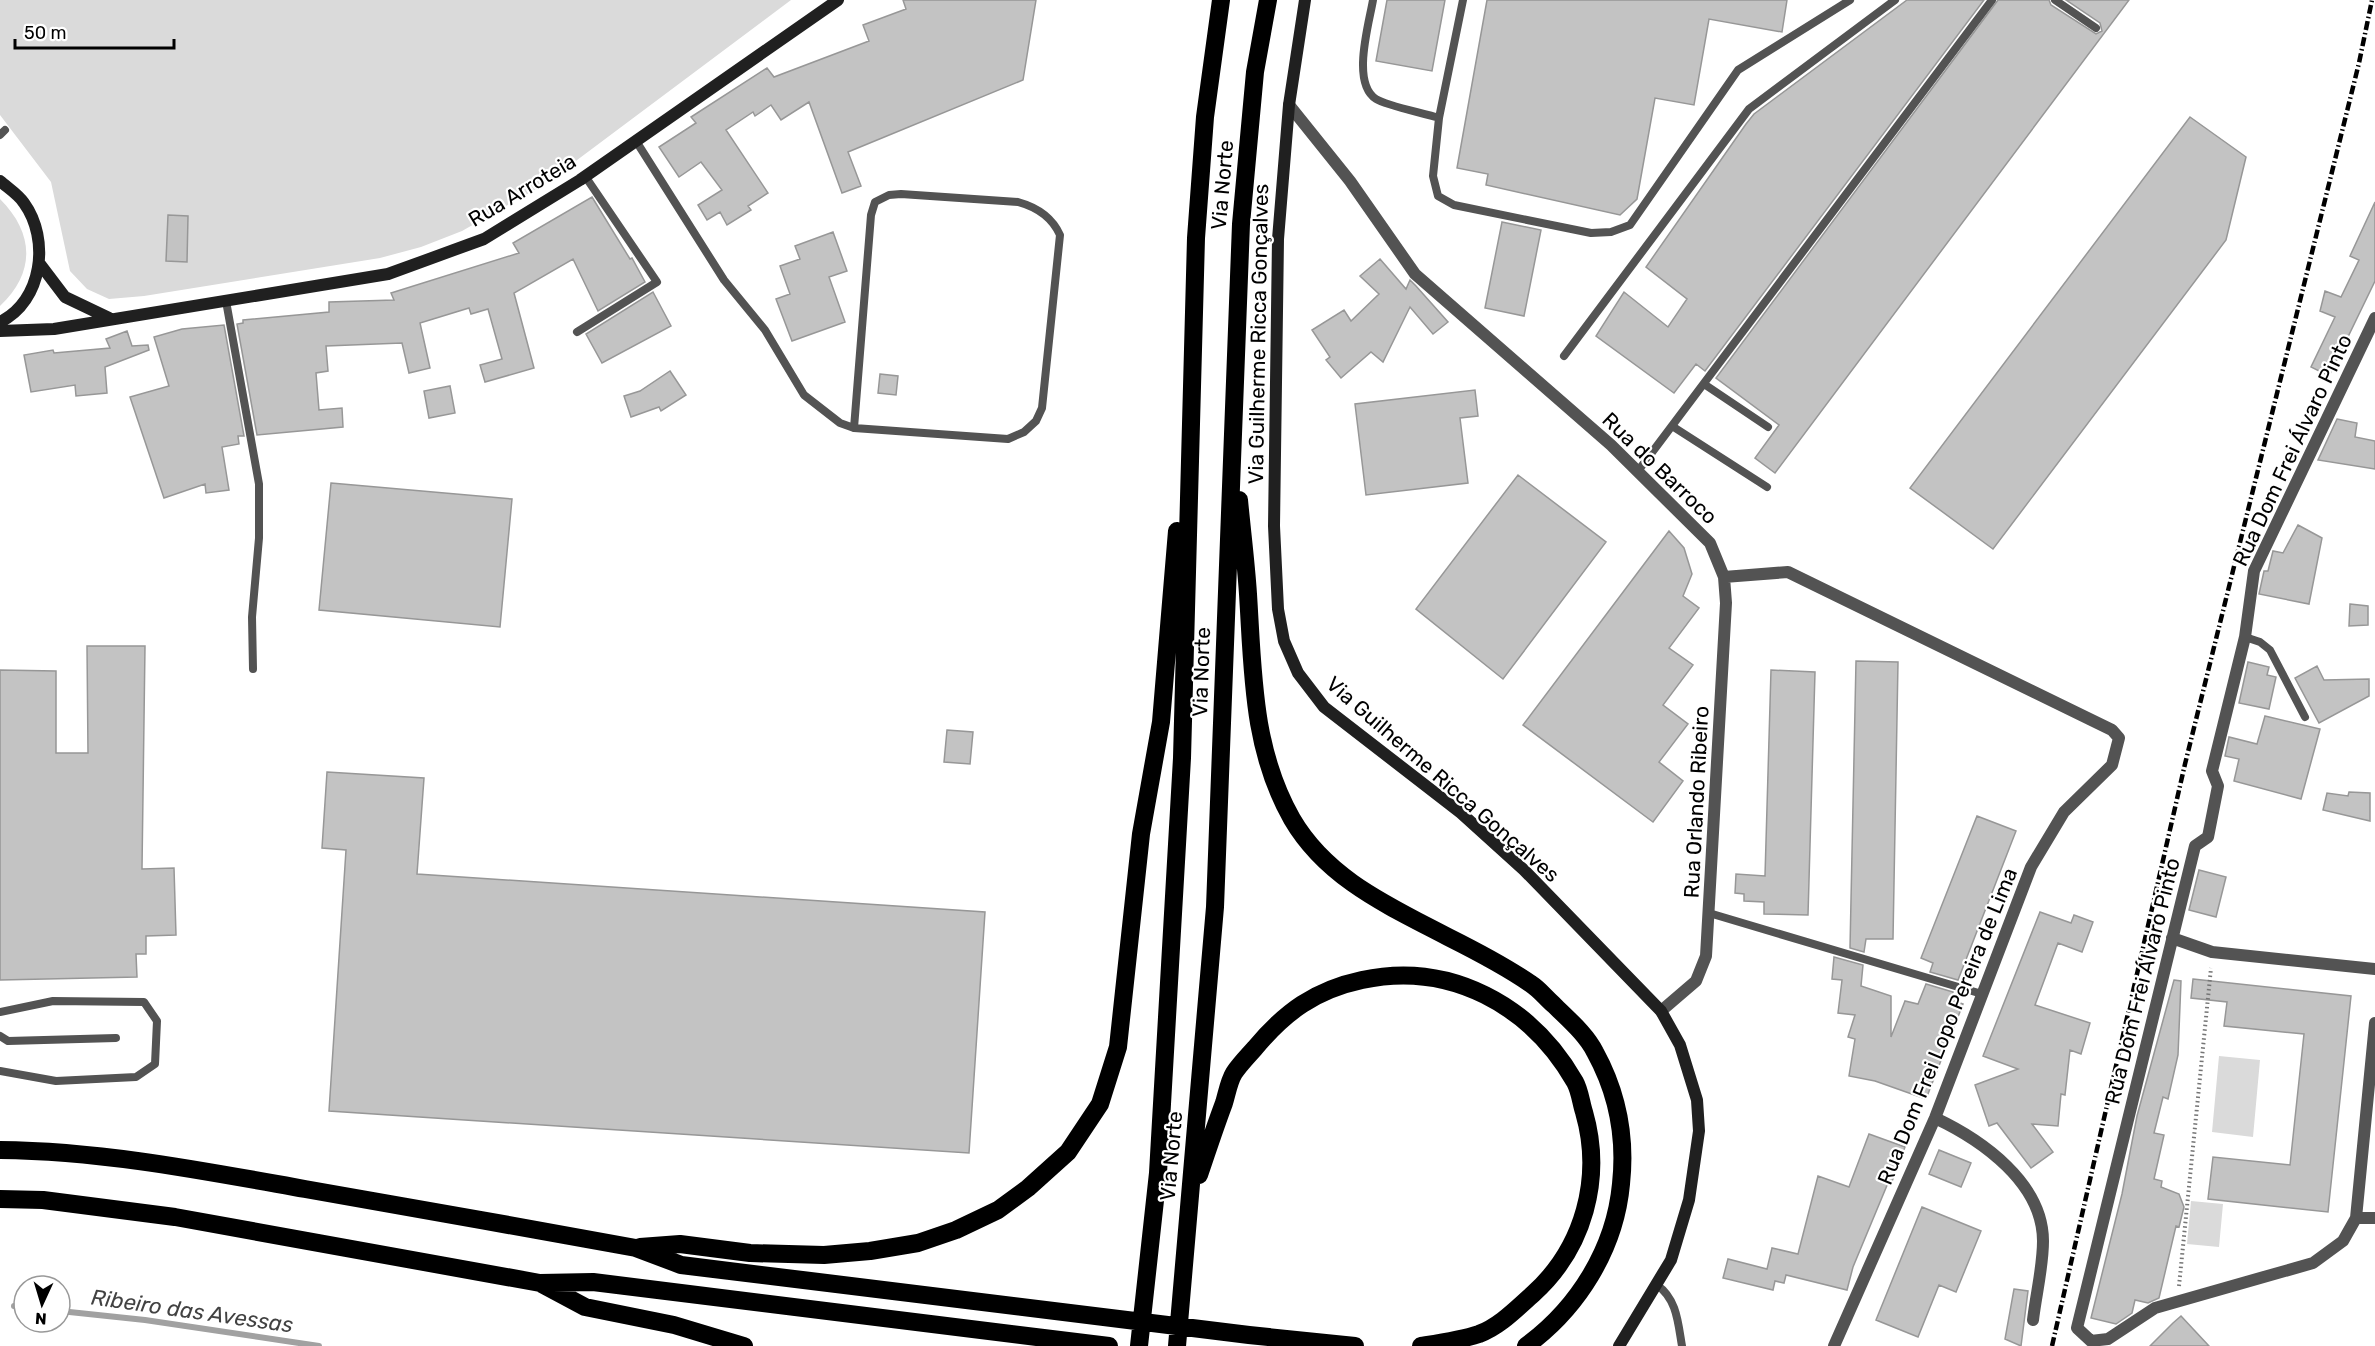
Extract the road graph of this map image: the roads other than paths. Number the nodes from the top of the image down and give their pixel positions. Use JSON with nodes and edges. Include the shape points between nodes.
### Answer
{"nodes":[{"id":1,"x":838,"y":0,"type":"edge"},
{"id":2,"x":1221,"y":0,"type":"edge"},
{"id":3,"x":1268,"y":0,"type":"edge"},
{"id":4,"x":1305,"y":0,"type":"edge"},
{"id":5,"x":1373,"y":0,"type":"edge"},
{"id":6,"x":1463,"y":0,"type":"edge"},
{"id":7,"x":1850,"y":0,"type":"edge"},
{"id":8,"x":1895,"y":0,"type":"edge"},
{"id":9,"x":1992,"y":0,"type":"edge"},
{"id":10,"x":2055,"y":0,"type":"edge"},
{"id":11,"x":2097,"y":28,"type":"dead end"},
{"id":12,"x":1288,"y":105,"type":"junction"},
{"id":13,"x":1438,"y":118,"type":"junction"},
{"id":14,"x":636,"y":141,"type":"junction"},
{"id":15,"x":585,"y":176,"type":"junction"},
{"id":16,"x":0,"y":181,"type":"edge"},
{"id":17,"x":40,"y":264,"type":"junction"},
{"id":18,"x":226,"y":301,"type":"junction"},
{"id":19,"x":109,"y":318,"type":"junction"},
{"id":20,"x":2375,"y":318,"type":"edge"},
{"id":21,"x":0,"y":322,"type":"edge"},
{"id":22,"x":0,"y":331,"type":"edge"},
{"id":23,"x":577,"y":333,"type":"dead end"},
{"id":24,"x":1194,"y":334,"type":"junction"},
{"id":25,"x":1564,"y":356,"type":"dead end"},
{"id":26,"x":1704,"y":384,"type":"junction"},
{"id":27,"x":1672,"y":426,"type":"junction"},
{"id":28,"x":854,"y":428,"type":"junction"},
{"id":29,"x":1768,"y":428,"type":"dead end"},
{"id":30,"x":1232,"y":430,"type":"junction"},
{"id":31,"x":1638,"y":471,"type":"junction"},
{"id":32,"x":1767,"y":487,"type":"dead end"},
{"id":33,"x":1724,"y":577,"type":"junction"},
{"id":34,"x":2245,"y":637,"type":"junction"},
{"id":35,"x":253,"y":669,"type":"dead end"},
{"id":36,"x":2306,"y":717,"type":"dead end"},
{"id":37,"x":1709,"y":913,"type":"junction"},
{"id":38,"x":2172,"y":938,"type":"junction"},
{"id":39,"x":2375,"y":969,"type":"edge"},
{"id":40,"x":1982,"y":994,"type":"junction"},
{"id":41,"x":1661,"y":1011,"type":"junction"},
{"id":42,"x":0,"y":1012,"type":"edge"},
{"id":43,"x":2375,"y":1023,"type":"edge"},
{"id":44,"x":0,"y":1036,"type":"edge"},
{"id":45,"x":116,"y":1038,"type":"dead end"},
{"id":46,"x":0,"y":1071,"type":"edge"},
{"id":47,"x":1935,"y":1118,"type":"junction"},
{"id":48,"x":0,"y":1150,"type":"edge"},
{"id":49,"x":0,"y":1199,"type":"edge"},
{"id":50,"x":1190,"y":1203,"type":"junction"},
{"id":51,"x":2356,"y":1218,"type":"junction"},
{"id":52,"x":2375,"y":1218,"type":"edge"},
{"id":53,"x":636,"y":1248,"type":"junction"},
{"id":54,"x":540,"y":1283,"type":"junction"},
{"id":55,"x":1657,"y":1285,"type":"junction"},
{"id":56,"x":2033,"y":1320,"type":"dead end"},
{"id":57,"x":744,"y":1346,"type":"edge"},
{"id":58,"x":1109,"y":1346,"type":"edge"},
{"id":59,"x":1139,"y":1346,"type":"edge"},
{"id":60,"x":1177,"y":1346,"type":"edge"},
{"id":61,"x":1355,"y":1346,"type":"edge"},
{"id":62,"x":1421,"y":1346,"type":"edge"},
{"id":63,"x":1526,"y":1346,"type":"edge"},
{"id":64,"x":1619,"y":1346,"type":"edge"},
{"id":65,"x":1682,"y":1346,"type":"edge"},
{"id":66,"x":1834,"y":1346,"type":"edge"}],
"edges":[{"from":1,"to":14,"type":"street","name":"Rua Arroteia"},
{"from":2,"to":24,"type":"highway","name":"Via Norte","via":[[1205,117]]},
{"from":3,"to":30,"type":"highway","name":"Via Norte","via":[[1255,72],[1241,224]]},
{"from":4,"to":12,"type":"street","name":"Via Guilherme Ricca Gonçalves"},
{"from":5,"to":13,"type":"lane","via":[[1362,66],[1365,84],[1375,98]]},
{"from":6,"to":13,"type":"lane"},
{"from":7,"to":13,"type":"lane","via":[[1738,70],[1630,225],[1611,232],[1591,233],[1454,205],[1438,196],[1433,176]]},
{"from":8,"to":25,"type":"lane","via":[[1749,109]]},
{"from":9,"to":26,"type":"lane"},
{"from":10,"to":11,"type":"lane"},
{"from":12,"to":31,"type":"street","name":"Rua do Barroco","via":[[1350,181],[1414,274]]},
{"from":12,"to":41,"type":"street","name":"Via Guilherme Ricca Gonçalves","via":[[1278,239],[1274,526],[1278,609],[1284,641],[1298,673],[1324,707],[1461,813],[1524,870]]},
{"from":14,"to":15,"type":"street","name":"Rua Arroteia"},
{"from":14,"to":28,"type":"lane","via":[[724,280],[765,330],[804,395],[840,423]]},
{"from":15,"to":18,"type":"street","name":"Rua Arroteia","via":[[484,239],[388,274]]},
{"from":15,"to":23,"type":"lane","via":[[657,282]]},
{"from":16,"to":17,"type":"street","via":[[24,202],[38,232]]},
{"from":17,"to":19,"type":"street","via":[[65,297]]},
{"from":17,"to":21,"type":"street","via":[[29,294]]},
{"from":18,"to":19,"type":"street","name":"Rua Arroteia"},
{"from":18,"to":35,"type":"lane","via":[[259,484]]},
{"from":19,"to":22,"type":"street","name":"Rua Arroteia","via":[[54,329]]},
{"from":20,"to":34,"type":"street","name":"Rua Dom Frei Álvaro Pinto","via":[[2262,552],[2249,592]]},
{"from":24,"to":53,"type":"highway","via":[[1161,722],[1141,834],[1118,1047],[1100,1104],[1068,1152],[1028,1188],[998,1210],[918,1243],[824,1255],[750,1253],[680,1244]]},
{"from":24,"to":59,"type":"highway","name":"Via Norte","via":[[1182,770],[1158,1173]]},
{"from":26,"to":27,"type":"lane"},
{"from":26,"to":29,"type":"lane"},
{"from":27,"to":31,"type":"lane"},
{"from":27,"to":32,"type":"lane"},
{"from":28,"to":28,"type":"lane","via":[[1008,439],[1036,421],[1045,392],[1060,235],[1051,220],[1032,206],[1018,202],[901,194],[875,202]]},
{"from":30,"to":50,"type":"highway","name":"Via Norte","via":[[1215,907]]},
{"from":30,"to":63,"type":"highway","via":[[1248,592],[1254,707],[1272,776],[1292,819],[1320,856],[1359,889],[1532,984],[1595,1050],[1612,1091],[1622,1132],[1623,1164],[1614,1224],[1581,1294]]},
{"from":31,"to":33,"type":"street","name":"Rua do Barroco","via":[[1710,543]]},
{"from":33,"to":37,"type":"street","name":"Rua Orlando Ribeiro","via":[[1726,603]]},
{"from":33,"to":40,"type":"street","name":"Rua Dom Frei Lopo Pereira de Lima","via":[[1788,572],[2101,725],[2119,738],[2112,765],[2064,812],[2031,867]]},
{"from":34,"to":36,"type":"lane","via":[[2270,650]]},
{"from":34,"to":38,"type":"street","name":"Rua Dom Frei Álvaro Pinto","via":[[2211,771],[2218,786],[2208,837],[2195,846]]},
{"from":37,"to":40,"type":"lane"},
{"from":37,"to":41,"type":"street","name":"Rua Orlando Ribeiro","via":[[1703,968],[1696,981]]},
{"from":38,"to":39,"type":"street","via":[[2212,952]]},
{"from":38,"to":51,"type":"street","name":"Rua Dom Frei Álvaro Pinto","via":[[2077,1328],[2091,1341],[2108,1339],[2155,1308],[2313,1263],[2343,1241]]},
{"from":40,"to":47,"type":"street","name":"Rua Dom Frei Lopo Pereira de Lima"},
{"from":41,"to":55,"type":"street","name":"Via Guilherme Ricca Gonçalves","via":[[1680,1045],[1697,1100],[1699,1131],[1681,1231]]},
{"from":42,"to":46,"type":"lane","via":[[53,1001],[144,1002],[158,1021],[155,1064],[136,1077],[56,1081]]},
{"from":43,"to":51,"type":"street"},
{"from":44,"to":45,"type":"lane","via":[[8,1041]]},
{"from":47,"to":56,"type":"street","via":[[1961,1131],[2002,1162],[2039,1211],[2043,1241]]},
{"from":47,"to":66,"type":"street","name":"Rua Dom Frei Lopo Pereira de Lima"},
{"from":48,"to":53,"type":"highway","via":[[119,1157]]},
{"from":49,"to":54,"type":"highway","via":[[43,1200],[201,1221]]},
{"from":50,"to":60,"type":"highway","name":"Via Norte"},
{"from":50,"to":62,"type":"highway","via":[[1233,1074],[1279,1020],[1316,995],[1380,976],[1419,975],[1485,993],[1516,1013],[1560,1060],[1576,1084],[1588,1128],[1592,1179],[1574,1240],[1559,1266],[1538,1289],[1502,1322],[1480,1334]]},
{"from":51,"to":52,"type":"street"},
{"from":53,"to":61,"type":"highway","via":[[681,1264]]},
{"from":54,"to":57,"type":"highway","via":[[585,1308],[674,1325]]},
{"from":54,"to":58,"type":"highway","via":[[593,1282]]},
{"from":55,"to":64,"type":"street","name":"Via Guilherme Ricca Gonçalves"},
{"from":55,"to":65,"type":"lane","via":[[1668,1293],[1675,1307]]}]}
